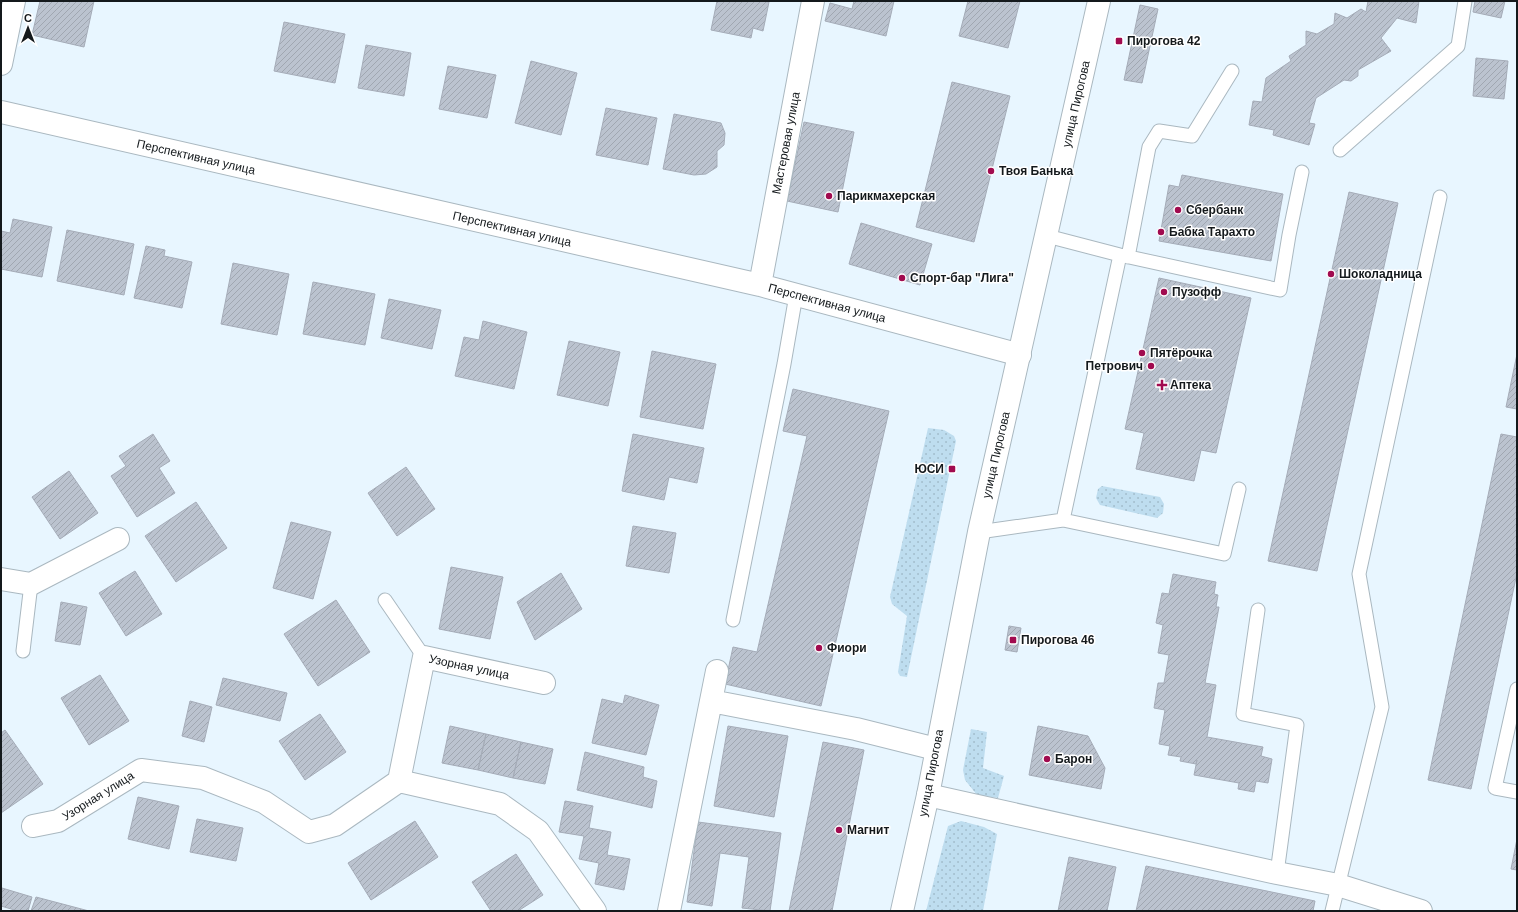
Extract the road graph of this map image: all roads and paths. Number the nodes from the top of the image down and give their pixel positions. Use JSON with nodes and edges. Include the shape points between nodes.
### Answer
{"nodes":[{"id":1,"x":14,"y":1,"type":"edge"},
{"id":2,"x":813,"y":1,"type":"edge"},
{"id":3,"x":1099,"y":1,"type":"edge"},
{"id":4,"x":1464,"y":1,"type":"edge"},
{"id":5,"x":1,"y":64,"type":"edge"},
{"id":6,"x":1232,"y":72,"type":"dead end"},
{"id":7,"x":1,"y":112,"type":"edge"},
{"id":8,"x":1340,"y":150,"type":"dead end"},
{"id":9,"x":1302,"y":172,"type":"dead end"},
{"id":10,"x":1440,"y":197,"type":"dead end"},
{"id":11,"x":1047,"y":236,"type":"junction"},
{"id":12,"x":1124,"y":256,"type":"junction"},
{"id":13,"x":760,"y":285,"type":"junction"},
{"id":14,"x":796,"y":295,"type":"junction"},
{"id":15,"x":1020,"y":355,"type":"junction"},
{"id":16,"x":1239,"y":489,"type":"dead end"},
{"id":17,"x":1063,"y":520,"type":"junction"},
{"id":18,"x":979,"y":532,"type":"junction"},
{"id":19,"x":118,"y":539,"type":"dead end"},
{"id":20,"x":1,"y":579,"type":"edge"},
{"id":21,"x":31,"y":584,"type":"junction"},
{"id":22,"x":385,"y":600,"type":"dead end"},
{"id":23,"x":1258,"y":610,"type":"dead end"},
{"id":24,"x":733,"y":620,"type":"dead end"},
{"id":25,"x":23,"y":651,"type":"dead end"},
{"id":26,"x":424,"y":657,"type":"junction"},
{"id":27,"x":717,"y":671,"type":"dead end"},
{"id":28,"x":544,"y":683,"type":"dead end"},
{"id":29,"x":1517,"y":689,"type":"edge"},
{"id":30,"x":711,"y":701,"type":"junction"},
{"id":31,"x":936,"y":749,"type":"junction"},
{"id":32,"x":399,"y":781,"type":"junction"},
{"id":33,"x":1517,"y":792,"type":"edge"},
{"id":34,"x":928,"y":795,"type":"junction"},
{"id":35,"x":33,"y":826,"type":"dead end"},
{"id":36,"x":1277,"y":873,"type":"junction"},
{"id":37,"x":1338,"y":885,"type":"junction"},
{"id":38,"x":596,"y":911,"type":"edge"},
{"id":39,"x":669,"y":911,"type":"edge"},
{"id":40,"x":902,"y":911,"type":"edge"},
{"id":41,"x":1332,"y":911,"type":"edge"},
{"id":42,"x":1421,"y":911,"type":"edge"}],
"edges":[{"from":1,"to":5,"type":"street"},
{"from":2,"to":13,"type":"street","name":"Мастеровая улица"},
{"from":3,"to":11,"type":"street","name":"улица Пирогова"},
{"from":4,"to":8,"type":"lane","via":[[1458,46]]},
{"from":6,"to":12,"type":"lane","via":[[1192,136],[1159,131],[1149,147]]},
{"from":7,"to":13,"type":"street","name":"Перспективная улица"},
{"from":9,"to":12,"type":"lane","via":[[1280,290]]},
{"from":10,"to":37,"type":"lane","via":[[1359,574],[1382,708]]},
{"from":11,"to":12,"type":"lane"},
{"from":11,"to":15,"type":"street","name":"улица Пирогова"},
{"from":12,"to":17,"type":"lane"},
{"from":13,"to":14,"type":"street","name":"Перспективная улица"},
{"from":14,"to":15,"type":"street","name":"Перспективная улица"},
{"from":14,"to":24,"type":"lane"},
{"from":15,"to":18,"type":"street","name":"улица Пирогова"},
{"from":16,"to":17,"type":"lane","via":[[1224,554]]},
{"from":17,"to":18,"type":"lane"},
{"from":18,"to":31,"type":"street","name":"улица Пирогова"},
{"from":19,"to":21,"type":"street"},
{"from":20,"to":21,"type":"street"},
{"from":21,"to":25,"type":"lane"},
{"from":22,"to":26,"type":"lane"},
{"from":23,"to":36,"type":"lane","via":[[1243,714],[1298,725]]},
{"from":26,"to":28,"type":"street","name":"Узорная улица"},
{"from":26,"to":32,"type":"street","name":"Узорная улица"},
{"from":27,"to":30,"type":"street"},
{"from":29,"to":33,"type":"lane","via":[[1495,788]]},
{"from":30,"to":31,"type":"street","via":[[856,729]]},
{"from":30,"to":39,"type":"street"},
{"from":31,"to":34,"type":"street","name":"улица Пирогова"},
{"from":32,"to":35,"type":"street","name":"Узорная улица","via":[[335,825],[309,832],[264,802],[203,778],[141,770],[58,821]]},
{"from":32,"to":38,"type":"street","via":[[500,804],[538,831]]},
{"from":34,"to":36,"type":"street"},
{"from":34,"to":40,"type":"street","name":"улица Пирогова"},
{"from":36,"to":37,"type":"street"},
{"from":37,"to":41,"type":"lane"},
{"from":37,"to":42,"type":"street"}]}
